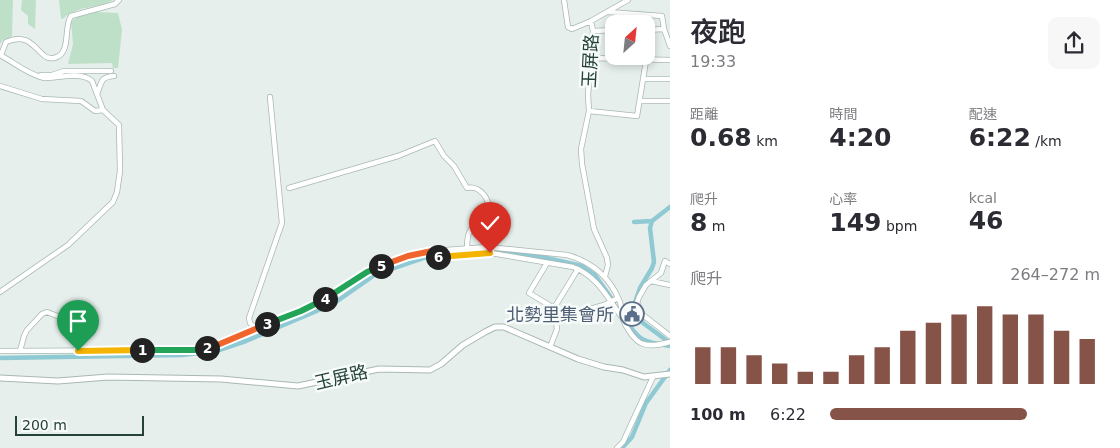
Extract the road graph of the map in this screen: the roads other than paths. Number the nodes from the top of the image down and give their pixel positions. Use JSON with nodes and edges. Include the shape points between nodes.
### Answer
{"nodes":[{"id":1,"x":119,"y":0,"type":"edge"},
{"id":2,"x":564,"y":0,"type":"edge"},
{"id":3,"x":628,"y":0,"type":"edge"},
{"id":4,"x":607,"y":12,"type":"junction"},
{"id":5,"x":591,"y":21,"type":"junction"},
{"id":6,"x":664,"y":29,"type":"junction"},
{"id":7,"x":605,"y":30,"type":"edge"},
{"id":8,"x":655,"y":30,"type":"edge"},
{"id":9,"x":593,"y":31,"type":"junction"},
{"id":10,"x":670,"y":46,"type":"edge"},
{"id":11,"x":0,"y":55,"type":"edge"},
{"id":12,"x":590,"y":58,"type":"junction"},
{"id":13,"x":605,"y":58,"type":"edge"},
{"id":14,"x":655,"y":59,"type":"edge"},
{"id":15,"x":670,"y":60,"type":"edge"},
{"id":16,"x":646,"y":65,"type":"edge"},
{"id":17,"x":30,"y":74,"type":"junction"},
{"id":18,"x":644,"y":79,"type":"junction"},
{"id":19,"x":670,"y":79,"type":"edge"},
{"id":20,"x":0,"y":86,"type":"edge"},
{"id":21,"x":97,"y":94,"type":"junction"},
{"id":22,"x":270,"y":98,"type":"dead end"},
{"id":23,"x":640,"y":101,"type":"junction"},
{"id":24,"x":670,"y":101,"type":"edge"},
{"id":25,"x":103,"y":110,"type":"junction"},
{"id":26,"x":588,"y":111,"type":"junction"},
{"id":27,"x":289,"y":188,"type":"dead end"},
{"id":28,"x":467,"y":248,"type":"junction"},
{"id":29,"x":432,"y":251,"type":"junction"},
{"id":30,"x":547,"y":263,"type":"junction"},
{"id":31,"x":670,"y":264,"type":"edge"},
{"id":32,"x":578,"y":269,"type":"junction"},
{"id":33,"x":605,"y":276,"type":"junction"},
{"id":34,"x":651,"y":281,"type":"junction"},
{"id":35,"x":670,"y":285,"type":"edge"},
{"id":36,"x":0,"y":292,"type":"edge"},
{"id":37,"x":618,"y":298,"type":"junction"},
{"id":38,"x":610,"y":302,"type":"junction"},
{"id":39,"x":554,"y":308,"type":"junction"},
{"id":40,"x":583,"y":311,"type":"dead end"},
{"id":41,"x":622,"y":317,"type":"junction"},
{"id":42,"x":65,"y":319,"type":"dead end"},
{"id":43,"x":256,"y":329,"type":"junction"},
{"id":44,"x":668,"y":334,"type":"edge"},
{"id":45,"x":670,"y":342,"type":"edge"},
{"id":46,"x":550,"y":347,"type":"junction"},
{"id":47,"x":0,"y":351,"type":"edge"},
{"id":48,"x":20,"y":351,"type":"junction"},
{"id":49,"x":670,"y":374,"type":"edge"},
{"id":50,"x":653,"y":377,"type":"junction"},
{"id":51,"x":0,"y":378,"type":"edge"},
{"id":52,"x":617,"y":448,"type":"edge"}],
"edges":[{"from":1,"to":11,"type":"street","via":[[116,4],[70,16],[65,47],[53,59],[44,56],[34,44],[16,39],[6,42]]},
{"from":2,"to":5,"type":"street","via":[[568,27],[572,29]]},
{"from":3,"to":4,"type":"street"},
{"from":4,"to":5,"type":"street"},
{"from":4,"to":6,"type":"street","via":[[662,16]]},
{"from":5,"to":9,"type":"street","name":"玉屏路"},
{"from":6,"to":8,"type":"street"},
{"from":6,"to":10,"type":"street"},
{"from":7,"to":9,"type":"street"},
{"from":9,"to":12,"type":"street","name":"玉屏路"},
{"from":11,"to":17,"type":"street"},
{"from":12,"to":13,"type":"street"},
{"from":12,"to":26,"type":"street","name":"玉屏路"},
{"from":14,"to":15,"type":"street"},
{"from":16,"to":18,"type":"street"},
{"from":17,"to":21,"type":"street","via":[[44,78],[86,77],[94,84]]},
{"from":17,"to":21,"type":"street","via":[[42,76],[64,71],[113,74],[103,79]]},
{"from":18,"to":19,"type":"street"},
{"from":18,"to":23,"type":"street"},
{"from":20,"to":25,"type":"street","via":[[42,99],[81,101],[95,111]]},
{"from":21,"to":25,"type":"street"},
{"from":22,"to":43,"type":"street","via":[[282,223],[250,318],[250,324]]},
{"from":23,"to":24,"type":"street"},
{"from":23,"to":26,"type":"street","via":[[637,116]]},
{"from":25,"to":36,"type":"street","via":[[120,129],[120,171],[112,202],[68,245]]},
{"from":26,"to":33,"type":"street","name":"玉屏路","via":[[581,149],[582,164],[594,229],[608,265]]},
{"from":27,"to":28,"type":"street","via":[[435,142],[467,188],[477,188],[491,208],[492,215],[488,221],[470,229]]},
{"from":28,"to":29,"type":"street","name":"玉屏路"},
{"from":28,"to":33,"type":"street","name":"玉屏路","via":[[567,255],[578,258]]},
{"from":29,"to":30,"type":"street","via":[[433,257],[490,253]]},
{"from":29,"to":43,"type":"street","name":"玉屏路","via":[[408,256],[367,272],[334,294]]},
{"from":30,"to":32,"type":"street"},
{"from":30,"to":39,"type":"street","via":[[529,293]]},
{"from":31,"to":34,"type":"street","via":[[665,262],[662,273]]},
{"from":32,"to":38,"type":"street","via":[[593,278]]},
{"from":32,"to":39,"type":"street"},
{"from":33,"to":37,"type":"street","name":"玉屏路"},
{"from":34,"to":35,"type":"street"},
{"from":34,"to":44,"type":"street","via":[[639,296],[638,310]]},
{"from":37,"to":38,"type":"street"},
{"from":37,"to":41,"type":"street","name":"玉屏路"},
{"from":38,"to":40,"type":"street"},
{"from":38,"to":41,"type":"street"},
{"from":39,"to":46,"type":"street","via":[[557,328]]},
{"from":41,"to":45,"type":"street","name":"玉屏路","via":[[638,341],[655,345]]},
{"from":42,"to":48,"type":"street","via":[[46,312],[42,314],[24,336]]},
{"from":43,"to":48,"type":"street","name":"玉屏路","via":[[215,346],[194,350]]},
{"from":46,"to":50,"type":"street","name":"玉屏路","via":[[578,359]]},
{"from":46,"to":51,"type":"street","name":"玉屏路","via":[[513,330],[495,327],[463,345],[430,370],[379,369],[298,386],[221,379],[108,377],[58,381]]},
{"from":47,"to":48,"type":"street","name":"玉屏路"},
{"from":49,"to":50,"type":"street","name":"玉屏路"},
{"from":50,"to":52,"type":"street","via":[[623,442]]}]}
